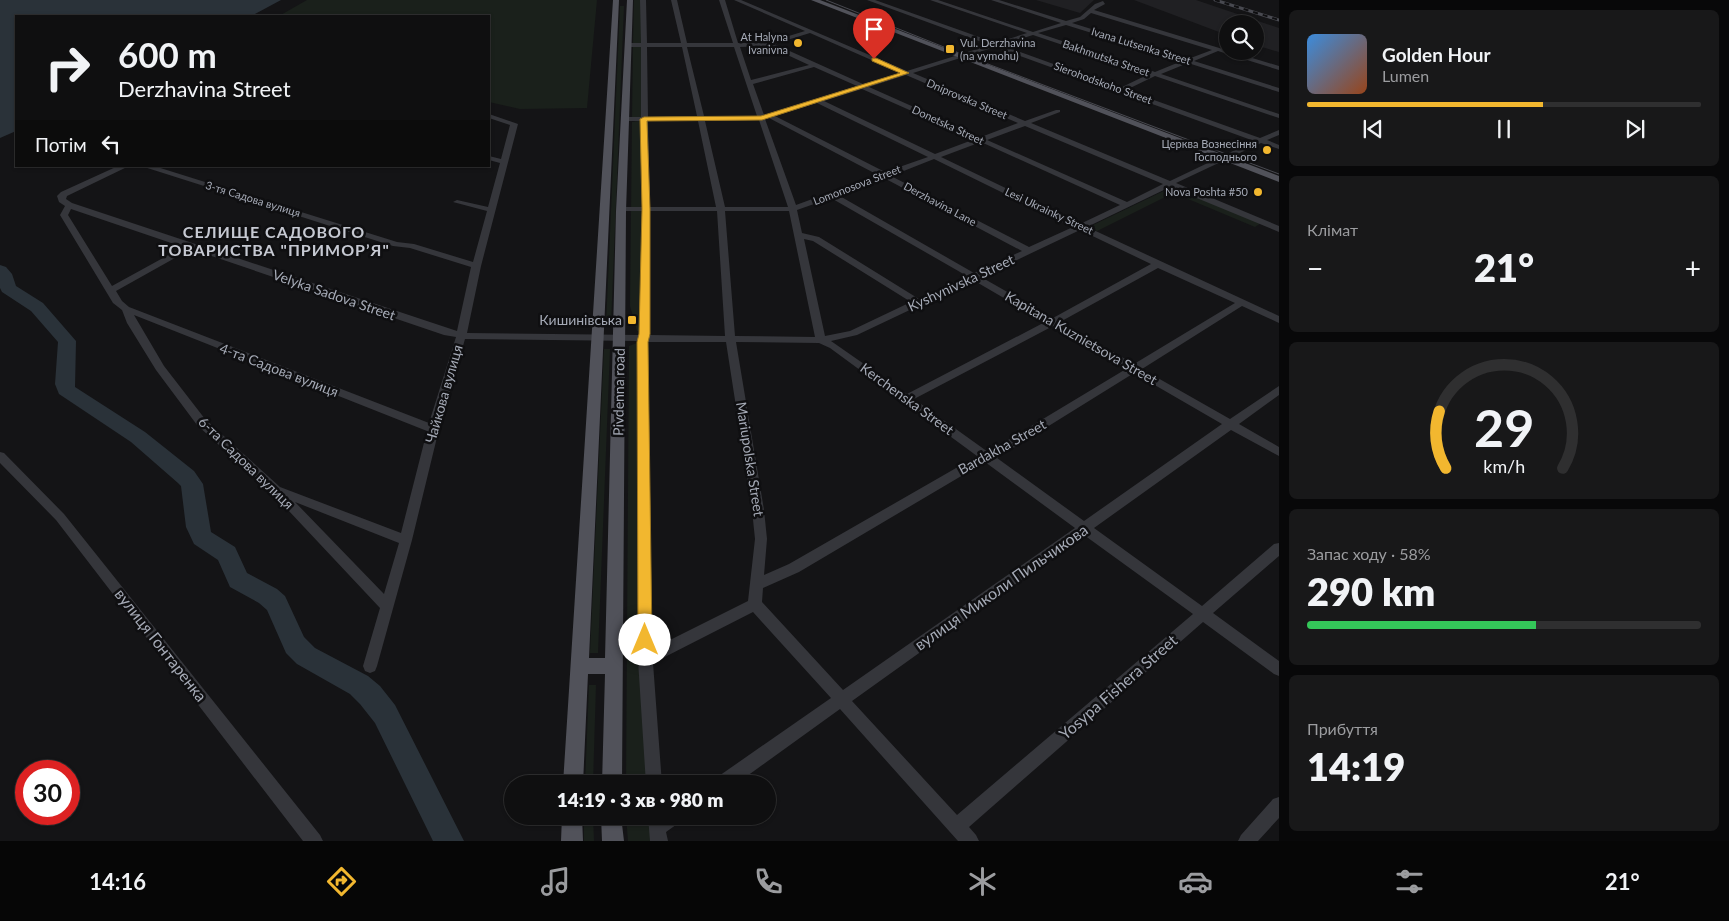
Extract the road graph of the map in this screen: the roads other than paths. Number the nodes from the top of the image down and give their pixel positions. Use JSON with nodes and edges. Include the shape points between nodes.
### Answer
{"nodes":[{"id":1,"x":643,"y":0,"type":"edge"},
{"id":2,"x":674,"y":0,"type":"edge"},
{"id":3,"x":722,"y":0,"type":"edge"},
{"id":4,"x":737,"y":0,"type":"edge"},
{"id":5,"x":814,"y":0,"type":"edge"},
{"id":6,"x":870,"y":0,"type":"edge"},
{"id":7,"x":933,"y":0,"type":"edge"},
{"id":8,"x":994,"y":0,"type":"edge"},
{"id":9,"x":623,"y":2,"type":"edge"},
{"id":10,"x":1103,"y":3,"type":"dead end"},
{"id":11,"x":1091,"y":10,"type":"junction"},
{"id":12,"x":1067,"y":23,"type":"junction"},
{"id":13,"x":809,"y":32,"type":"junction"},
{"id":14,"x":1033,"y":33,"type":"junction"},
{"id":15,"x":768,"y":44,"type":"junction"},
{"id":16,"x":628,"y":45,"type":"junction"},
{"id":17,"x":644,"y":45,"type":"junction"},
{"id":18,"x":995,"y":45,"type":"junction"},
{"id":19,"x":684,"y":46,"type":"junction"},
{"id":20,"x":736,"y":46,"type":"junction"},
{"id":21,"x":1219,"y":49,"type":"joint"},
{"id":22,"x":959,"y":56,"type":"junction"},
{"id":23,"x":1254,"y":60,"type":"edge"},
{"id":24,"x":1188,"y":61,"type":"junction"},
{"id":25,"x":815,"y":65,"type":"junction"},
{"id":26,"x":1279,"y":68,"type":"edge"},
{"id":27,"x":906,"y":73,"type":"junction"},
{"id":28,"x":1153,"y":74,"type":"junction"},
{"id":29,"x":749,"y":83,"type":"junction"},
{"id":30,"x":863,"y":87,"type":"junction"},
{"id":31,"x":1120,"y":90,"type":"junction"},
{"id":32,"x":1279,"y":90,"type":"edge"},
{"id":33,"x":819,"y":101,"type":"junction"},
{"id":34,"x":1058,"y":111,"type":"dead end"},
{"id":35,"x":490,"y":116,"type":"edge"},
{"id":36,"x":1279,"y":116,"type":"edge"},
{"id":37,"x":766,"y":117,"type":"junction"},
{"id":38,"x":626,"y":119,"type":"junction"},
{"id":39,"x":644,"y":119,"type":"junction"},
{"id":40,"x":701,"y":119,"type":"junction"},
{"id":41,"x":1024,"y":122,"type":"junction"},
{"id":42,"x":1279,"y":132,"type":"edge"},
{"id":43,"x":980,"y":140,"type":"junction"},
{"id":44,"x":1261,"y":140,"type":"junction"},
{"id":45,"x":1279,"y":146,"type":"edge"},
{"id":46,"x":934,"y":156,"type":"junction"},
{"id":47,"x":490,"y":158,"type":"edge"},
{"id":48,"x":1222,"y":158,"type":"junction"},
{"id":49,"x":503,"y":162,"type":"junction"},
{"id":50,"x":123,"y":167,"type":"edge"},
{"id":51,"x":148,"y":167,"type":"edge"},
{"id":52,"x":885,"y":175,"type":"junction"},
{"id":53,"x":1279,"y":179,"type":"edge"},
{"id":54,"x":1170,"y":184,"type":"junction"},
{"id":55,"x":832,"y":195,"type":"junction"},
{"id":56,"x":65,"y":201,"type":"junction"},
{"id":57,"x":457,"y":202,"type":"dead end"},
{"id":58,"x":1128,"y":205,"type":"junction"},
{"id":59,"x":793,"y":208,"type":"junction"},
{"id":60,"x":621,"y":209,"type":"junction"},
{"id":61,"x":646,"y":209,"type":"junction"},
{"id":62,"x":721,"y":209,"type":"junction"},
{"id":63,"x":492,"y":210,"type":"junction"},
{"id":64,"x":1082,"y":227,"type":"junction"},
{"id":65,"x":1279,"y":229,"type":"edge"},
{"id":66,"x":799,"y":235,"type":"junction"},
{"id":67,"x":189,"y":247,"type":"junction"},
{"id":68,"x":1030,"y":251,"type":"junction"},
{"id":69,"x":1161,"y":265,"type":"junction"},
{"id":70,"x":476,"y":266,"type":"junction"},
{"id":71,"x":975,"y":277,"type":"junction"},
{"id":72,"x":111,"y":290,"type":"junction"},
{"id":73,"x":918,"y":303,"type":"junction"},
{"id":74,"x":1241,"y":303,"type":"junction"},
{"id":75,"x":126,"y":309,"type":"junction"},
{"id":76,"x":1279,"y":320,"type":"edge"},
{"id":77,"x":1053,"y":322,"type":"junction"},
{"id":78,"x":461,"y":336,"type":"junction"},
{"id":79,"x":599,"y":337,"type":"junction"},
{"id":80,"x":620,"y":337,"type":"junction"},
{"id":81,"x":644,"y":338,"type":"junction"},
{"id":82,"x":730,"y":338,"type":"junction"},
{"id":83,"x":821,"y":340,"type":"junction"},
{"id":84,"x":1135,"y":369,"type":"junction"},
{"id":85,"x":1279,"y":390,"type":"edge"},
{"id":86,"x":907,"y":398,"type":"junction"},
{"id":87,"x":1232,"y":425,"type":"junction"},
{"id":88,"x":433,"y":429,"type":"junction"},
{"id":89,"x":1279,"y":452,"type":"edge"},
{"id":90,"x":0,"y":456,"type":"edge"},
{"id":91,"x":986,"y":457,"type":"junction"},
{"id":92,"x":278,"y":491,"type":"junction"},
{"id":93,"x":1084,"y":528,"type":"junction"},
{"id":94,"x":406,"y":540,"type":"junction"},
{"id":95,"x":1279,"y":548,"type":"edge"},
{"id":96,"x":759,"y":584,"type":"junction"},
{"id":97,"x":756,"y":604,"type":"junction"},
{"id":98,"x":387,"y":607,"type":"junction"},
{"id":99,"x":1202,"y":613,"type":"junction"},
{"id":100,"x":645,"y":660,"type":"junction"},
{"id":101,"x":370,"y":666,"type":"dead end"},
{"id":102,"x":579,"y":666,"type":"junction"},
{"id":103,"x":613,"y":666,"type":"junction"},
{"id":104,"x":1279,"y":669,"type":"edge"},
{"id":105,"x":842,"y":700,"type":"junction"},
{"id":106,"x":573,"y":775,"type":"edge"},
{"id":107,"x":612,"y":775,"type":"edge"},
{"id":108,"x":653,"y":775,"type":"edge"},
{"id":109,"x":735,"y":775,"type":"edge"},
{"id":110,"x":1279,"y":805,"type":"edge"},
{"id":111,"x":572,"y":825,"type":"edge"},
{"id":112,"x":612,"y":825,"type":"edge"},
{"id":113,"x":957,"y":826,"type":"junction"},
{"id":114,"x":314,"y":841,"type":"edge"},
{"id":115,"x":572,"y":841,"type":"edge"},
{"id":116,"x":613,"y":841,"type":"edge"},
{"id":117,"x":970,"y":841,"type":"edge"},
{"id":118,"x":1247,"y":841,"type":"edge"}],
"edges":[{"from":1,"to":17,"type":"street"},
{"from":2,"to":19,"type":"street","name":"Mariupolska Street"},
{"from":3,"to":20,"type":"street"},
{"from":4,"to":13,"type":"street","name":"Dniprovska Street"},
{"from":5,"to":22,"type":"main road"},
{"from":6,"to":18,"type":"street","name":"Sierohodskoho Street"},
{"from":7,"to":14,"type":"street","name":"Bakhmutska Street"},
{"from":8,"to":12,"type":"street","name":"Ivana Lutsenka Street"},
{"from":9,"to":16,"type":"main road","name":"Pivdenna road"},
{"from":9,"to":79,"type":"main road","name":"Pivdenna road"},
{"from":10,"to":11,"type":"street"},
{"from":11,"to":12,"type":"street","via":[[1082,18]]},
{"from":11,"to":21,"type":"street"},
{"from":12,"to":14,"type":"street"},
{"from":12,"to":24,"type":"street","name":"Ivana Lutsenka Street"},
{"from":13,"to":15,"type":"street"},
{"from":13,"to":27,"type":"street","name":"Dniprovska Street"},
{"from":14,"to":18,"type":"street"},
{"from":14,"to":28,"type":"street","name":"Bakhmutska Street"},
{"from":15,"to":20,"type":"street"},
{"from":15,"to":25,"type":"street","name":"Donetska Street"},
{"from":16,"to":17,"type":"street"},
{"from":16,"to":38,"type":"main road","name":"Pivdenna road"},
{"from":17,"to":19,"type":"street"},
{"from":17,"to":39,"type":"street"},
{"from":18,"to":22,"type":"street"},
{"from":18,"to":31,"type":"street","name":"Sierohodskoho Street"},
{"from":19,"to":20,"type":"street"},
{"from":19,"to":40,"type":"street","name":"Mariupolska Street"},
{"from":20,"to":29,"type":"street"},
{"from":21,"to":24,"type":"street"},
{"from":22,"to":27,"type":"street"},
{"from":22,"to":48,"type":"main road"},
{"from":23,"to":26,"type":"street"},
{"from":24,"to":28,"type":"street"},
{"from":24,"to":32,"type":"street","name":"Ivana Lutsenka Street"},
{"from":25,"to":29,"type":"street"},
{"from":25,"to":30,"type":"street","name":"Donetska Street"},
{"from":27,"to":30,"type":"street"},
{"from":27,"to":41,"type":"street","name":"Dniprovska Street"},
{"from":28,"to":31,"type":"street"},
{"from":28,"to":36,"type":"street","name":"Bakhmutska Street"},
{"from":29,"to":37,"type":"street"},
{"from":30,"to":33,"type":"street"},
{"from":30,"to":43,"type":"street","name":"Donetska Street"},
{"from":31,"to":44,"type":"street","name":"Sierohodskoho Street"},
{"from":33,"to":37,"type":"street"},
{"from":33,"to":46,"type":"street","name":"Lesi Ukrainky Street"},
{"from":34,"to":41,"type":"street","name":"Lomonosova Street"},
{"from":35,"to":49,"type":"street","name":"Чайкова вулиця","via":[[514,124]]},
{"from":37,"to":40,"type":"street"},
{"from":37,"to":52,"type":"street","name":"Derzhavina Lane"},
{"from":37,"to":59,"type":"street"},
{"from":38,"to":39,"type":"street"},
{"from":38,"to":60,"type":"main road","name":"Pivdenna road"},
{"from":39,"to":40,"type":"street"},
{"from":39,"to":61,"type":"street"},
{"from":40,"to":62,"type":"street","name":"Mariupolska Street"},
{"from":41,"to":43,"type":"street","name":"Lomonosova Street"},
{"from":41,"to":54,"type":"street","name":"Dniprovska Street"},
{"from":42,"to":44,"type":"street","name":"Kyshynivska Street"},
{"from":43,"to":46,"type":"street","name":"Lomonosova Street"},
{"from":43,"to":58,"type":"street","name":"Donetska Street"},
{"from":44,"to":45,"type":"street","name":"Sierohodskoho Street"},
{"from":44,"to":48,"type":"street","name":"Kyshynivska Street"},
{"from":46,"to":52,"type":"street","name":"Lomonosova Street"},
{"from":46,"to":64,"type":"street","name":"Lesi Ukrainky Street"},
{"from":47,"to":49,"type":"street"},
{"from":48,"to":53,"type":"main road"},
{"from":48,"to":54,"type":"street","name":"Kyshynivska Street"},
{"from":49,"to":63,"type":"street","name":"Чайкова вулиця"},
{"from":50,"to":56,"type":"street"},
{"from":51,"to":70,"type":"street","name":"3-тя Садова вулиця"},
{"from":52,"to":55,"type":"street","name":"Lomonosova Street"},
{"from":52,"to":68,"type":"street","name":"Derzhavina Lane"},
{"from":54,"to":58,"type":"street","name":"Kyshynivska Street"},
{"from":54,"to":65,"type":"street","name":"Dniprovska Street"},
{"from":55,"to":59,"type":"street","name":"Lomonosova Street"},
{"from":55,"to":71,"type":"street","name":"Kapitana Kuznietsova Street"},
{"from":56,"to":67,"type":"street","name":"Velyka Sadova Street"},
{"from":56,"to":72,"type":"street","name":"6-та Садова вулиця","via":[[64,215]]},
{"from":57,"to":63,"type":"street"},
{"from":58,"to":64,"type":"street","name":"Kyshynivska Street"},
{"from":59,"to":62,"type":"street","name":"Lomonosova Street"},
{"from":59,"to":66,"type":"street"},
{"from":60,"to":61,"type":"street","name":"Lomonosova Street"},
{"from":60,"to":80,"type":"main road","name":"Pivdenna road"},
{"from":61,"to":62,"type":"street","name":"Lomonosova Street"},
{"from":61,"to":81,"type":"street"},
{"from":62,"to":82,"type":"street","name":"Mariupolska Street"},
{"from":63,"to":70,"type":"street","name":"Чайкова вулиця"},
{"from":64,"to":68,"type":"street","name":"Kyshynivska Street"},
{"from":64,"to":69,"type":"street","name":"Lesi Ukrainky Street"},
{"from":66,"to":73,"type":"street","via":[[816,239]]},
{"from":66,"to":83,"type":"street"},
{"from":67,"to":72,"type":"street"},
{"from":67,"to":78,"type":"street","name":"Velyka Sadova Street"},
{"from":68,"to":71,"type":"street","name":"Kyshynivska Street"},
{"from":69,"to":74,"type":"street","name":"Lesi Ukrainky Street"},
{"from":69,"to":77,"type":"street"},
{"from":70,"to":78,"type":"street","name":"Чайкова вулиця"},
{"from":71,"to":73,"type":"street","name":"Kyshynivska Street"},
{"from":71,"to":77,"type":"street","name":"Kapitana Kuznietsova Street"},
{"from":72,"to":75,"type":"street","name":"6-та Садова вулиця","via":[[118,303]]},
{"from":73,"to":83,"type":"street","name":"Kyshynivska Street","via":[[852,333]]},
{"from":74,"to":76,"type":"street","name":"Lesi Ukrainky Street"},
{"from":74,"to":84,"type":"street","name":"Bardakha Street"},
{"from":75,"to":88,"type":"street","name":"4-та Садова вулиця"},
{"from":75,"to":92,"type":"street","name":"6-та Садова вулиця","via":[[160,368],[201,422]]},
{"from":77,"to":84,"type":"street","name":"Kapitana Kuznietsova Street"},
{"from":77,"to":86,"type":"street"},
{"from":78,"to":79,"type":"street","name":"Velyka Sadova Street"},
{"from":78,"to":88,"type":"street","name":"Чайкова вулиця"},
{"from":79,"to":80,"type":"street","name":"Velyka Sadova Street"},
{"from":79,"to":102,"type":"main road","name":"Pivdenna road"},
{"from":80,"to":81,"type":"street","name":"Kyshynivska Street"},
{"from":80,"to":103,"type":"main road","name":"Pivdenna road"},
{"from":81,"to":82,"type":"street","name":"Kyshynivska Street"},
{"from":81,"to":100,"type":"street"},
{"from":82,"to":83,"type":"street","name":"Kyshynivska Street"},
{"from":82,"to":96,"type":"street","name":"Mariupolska Street","via":[[758,510],[761,539]]},
{"from":83,"to":86,"type":"street","name":"Kerchenska Street"},
{"from":84,"to":87,"type":"street","name":"Kapitana Kuznietsova Street"},
{"from":84,"to":91,"type":"street","name":"Bardakha Street"},
{"from":85,"to":87,"type":"street","name":"вулиця Миколи Пильчикова"},
{"from":86,"to":91,"type":"street","name":"Kerchenska Street"},
{"from":87,"to":89,"type":"street","name":"Kapitana Kuznietsova Street"},
{"from":87,"to":93,"type":"street","name":"вулиця Миколи Пильчикова"},
{"from":88,"to":94,"type":"street","name":"Чайкова вулиця"},
{"from":90,"to":114,"type":"street","name":"вулиця Гонтаренка","via":[[60,517]]},
{"from":91,"to":93,"type":"street","name":"Kerchenska Street"},
{"from":91,"to":96,"type":"street","name":"Bardakha Street","via":[[794,568]]},
{"from":92,"to":94,"type":"street"},
{"from":92,"to":98,"type":"street","name":"6-та Садова вулиця"},
{"from":93,"to":99,"type":"street","name":"Kerchenska Street"},
{"from":93,"to":105,"type":"street","name":"вулиця Миколи Пильчикова"},
{"from":94,"to":98,"type":"street","name":"Чайкова вулиця"},
{"from":95,"to":99,"type":"street","name":"Yosypa Fishera Street"},
{"from":96,"to":97,"type":"street","name":"Mariupolska Street"},
{"from":97,"to":100,"type":"street"},
{"from":97,"to":105,"type":"street"},
{"from":98,"to":101,"type":"street","name":"Чайкова вулиця"},
{"from":99,"to":104,"type":"street","name":"Kerchenska Street"},
{"from":99,"to":113,"type":"street","name":"Yosypa Fishera Street"},
{"from":100,"to":108,"type":"street"},
{"from":102,"to":103,"type":"main road"},
{"from":102,"to":106,"type":"main road","name":"Pivdenna road"},
{"from":103,"to":107,"type":"main road","name":"Pivdenna road"},
{"from":105,"to":109,"type":"street","name":"вулиця Миколи Пильчикова"},
{"from":105,"to":113,"type":"street"},
{"from":110,"to":118,"type":"street"},
{"from":111,"to":115,"type":"main road"},
{"from":112,"to":116,"type":"main road"},
{"from":113,"to":117,"type":"street"}]}
